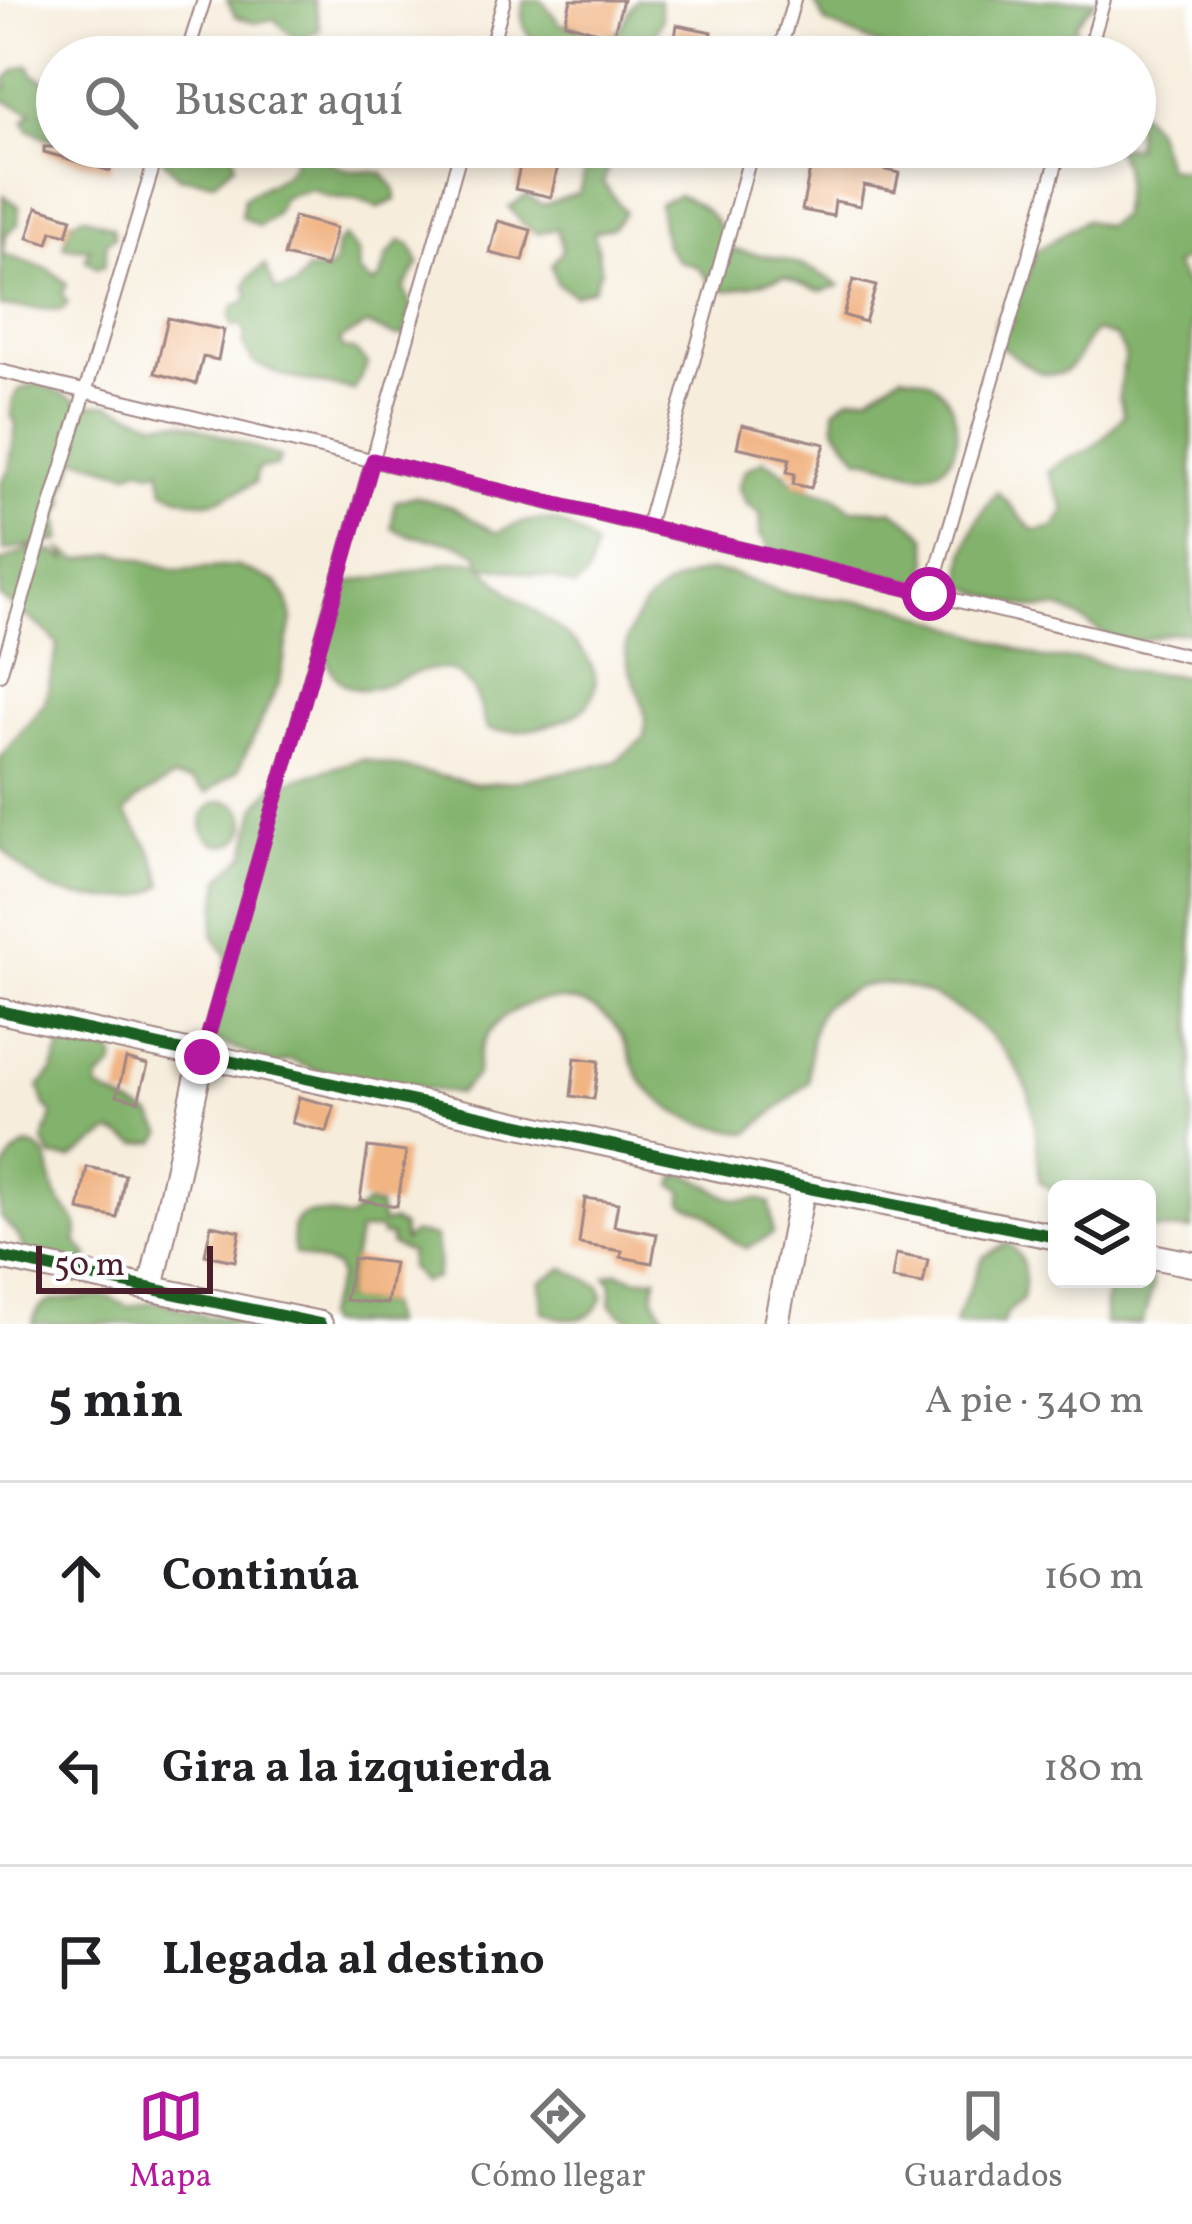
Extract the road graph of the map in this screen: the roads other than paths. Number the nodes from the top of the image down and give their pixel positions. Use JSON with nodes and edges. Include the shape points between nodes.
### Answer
{"nodes":[{"id":1,"x":204,"y":0,"type":"edge"},
{"id":2,"x":504,"y":0,"type":"edge"},
{"id":3,"x":794,"y":0,"type":"edge"},
{"id":4,"x":1104,"y":0,"type":"edge"},
{"id":5,"x":193,"y":36,"type":"edge"},
{"id":6,"x":494,"y":36,"type":"edge"},
{"id":7,"x":784,"y":36,"type":"edge"},
{"id":8,"x":1093,"y":36,"type":"edge"},
{"id":9,"x":153,"y":168,"type":"edge"},
{"id":10,"x":456,"y":168,"type":"edge"},
{"id":11,"x":747,"y":168,"type":"edge"},
{"id":12,"x":1054,"y":168,"type":"edge"},
{"id":13,"x":0,"y":371,"type":"edge"},
{"id":14,"x":86,"y":391,"type":"junction"},
{"id":15,"x":373,"y":460,"type":"junction"},
{"id":16,"x":646,"y":526,"type":"junction"},
{"id":17,"x":929,"y":594,"type":"junction"},
{"id":18,"x":1192,"y":657,"type":"edge"},
{"id":19,"x":0,"y":674,"type":"edge"},
{"id":20,"x":0,"y":1011,"type":"edge"},
{"id":21,"x":202,"y":1057,"type":"junction"},
{"id":22,"x":802,"y":1187,"type":"junction"},
{"id":23,"x":1048,"y":1235,"type":"edge"},
{"id":24,"x":1156,"y":1257,"type":"edge"},
{"id":25,"x":0,"y":1258,"type":"edge"},
{"id":26,"x":1192,"y":1264,"type":"edge"},
{"id":27,"x":151,"y":1289,"type":"junction"},
{"id":28,"x":320,"y":1324,"type":"edge"},
{"id":29,"x":776,"y":1324,"type":"edge"}],
"edges":[{"from":1,"to":5,"type":"lane"},
{"from":2,"to":6,"type":"lane"},
{"from":3,"to":7,"type":"lane"},
{"from":4,"to":8,"type":"lane"},
{"from":9,"to":14,"type":"lane"},
{"from":10,"to":15,"type":"lane"},
{"from":11,"to":16,"type":"lane"},
{"from":12,"to":17,"type":"lane"},
{"from":13,"to":14,"type":"lane"},
{"from":14,"to":15,"type":"lane"},
{"from":14,"to":19,"type":"lane"},
{"from":15,"to":16,"type":"lane"},
{"from":15,"to":21,"type":"lane"},
{"from":16,"to":17,"type":"lane"},
{"from":17,"to":18,"type":"lane"},
{"from":20,"to":21,"type":"street"},
{"from":21,"to":22,"type":"street"},
{"from":21,"to":27,"type":"street"},
{"from":22,"to":23,"type":"street"},
{"from":22,"to":29,"type":"street"},
{"from":24,"to":26,"type":"street"},
{"from":25,"to":27,"type":"street"},
{"from":27,"to":28,"type":"street"}]}
